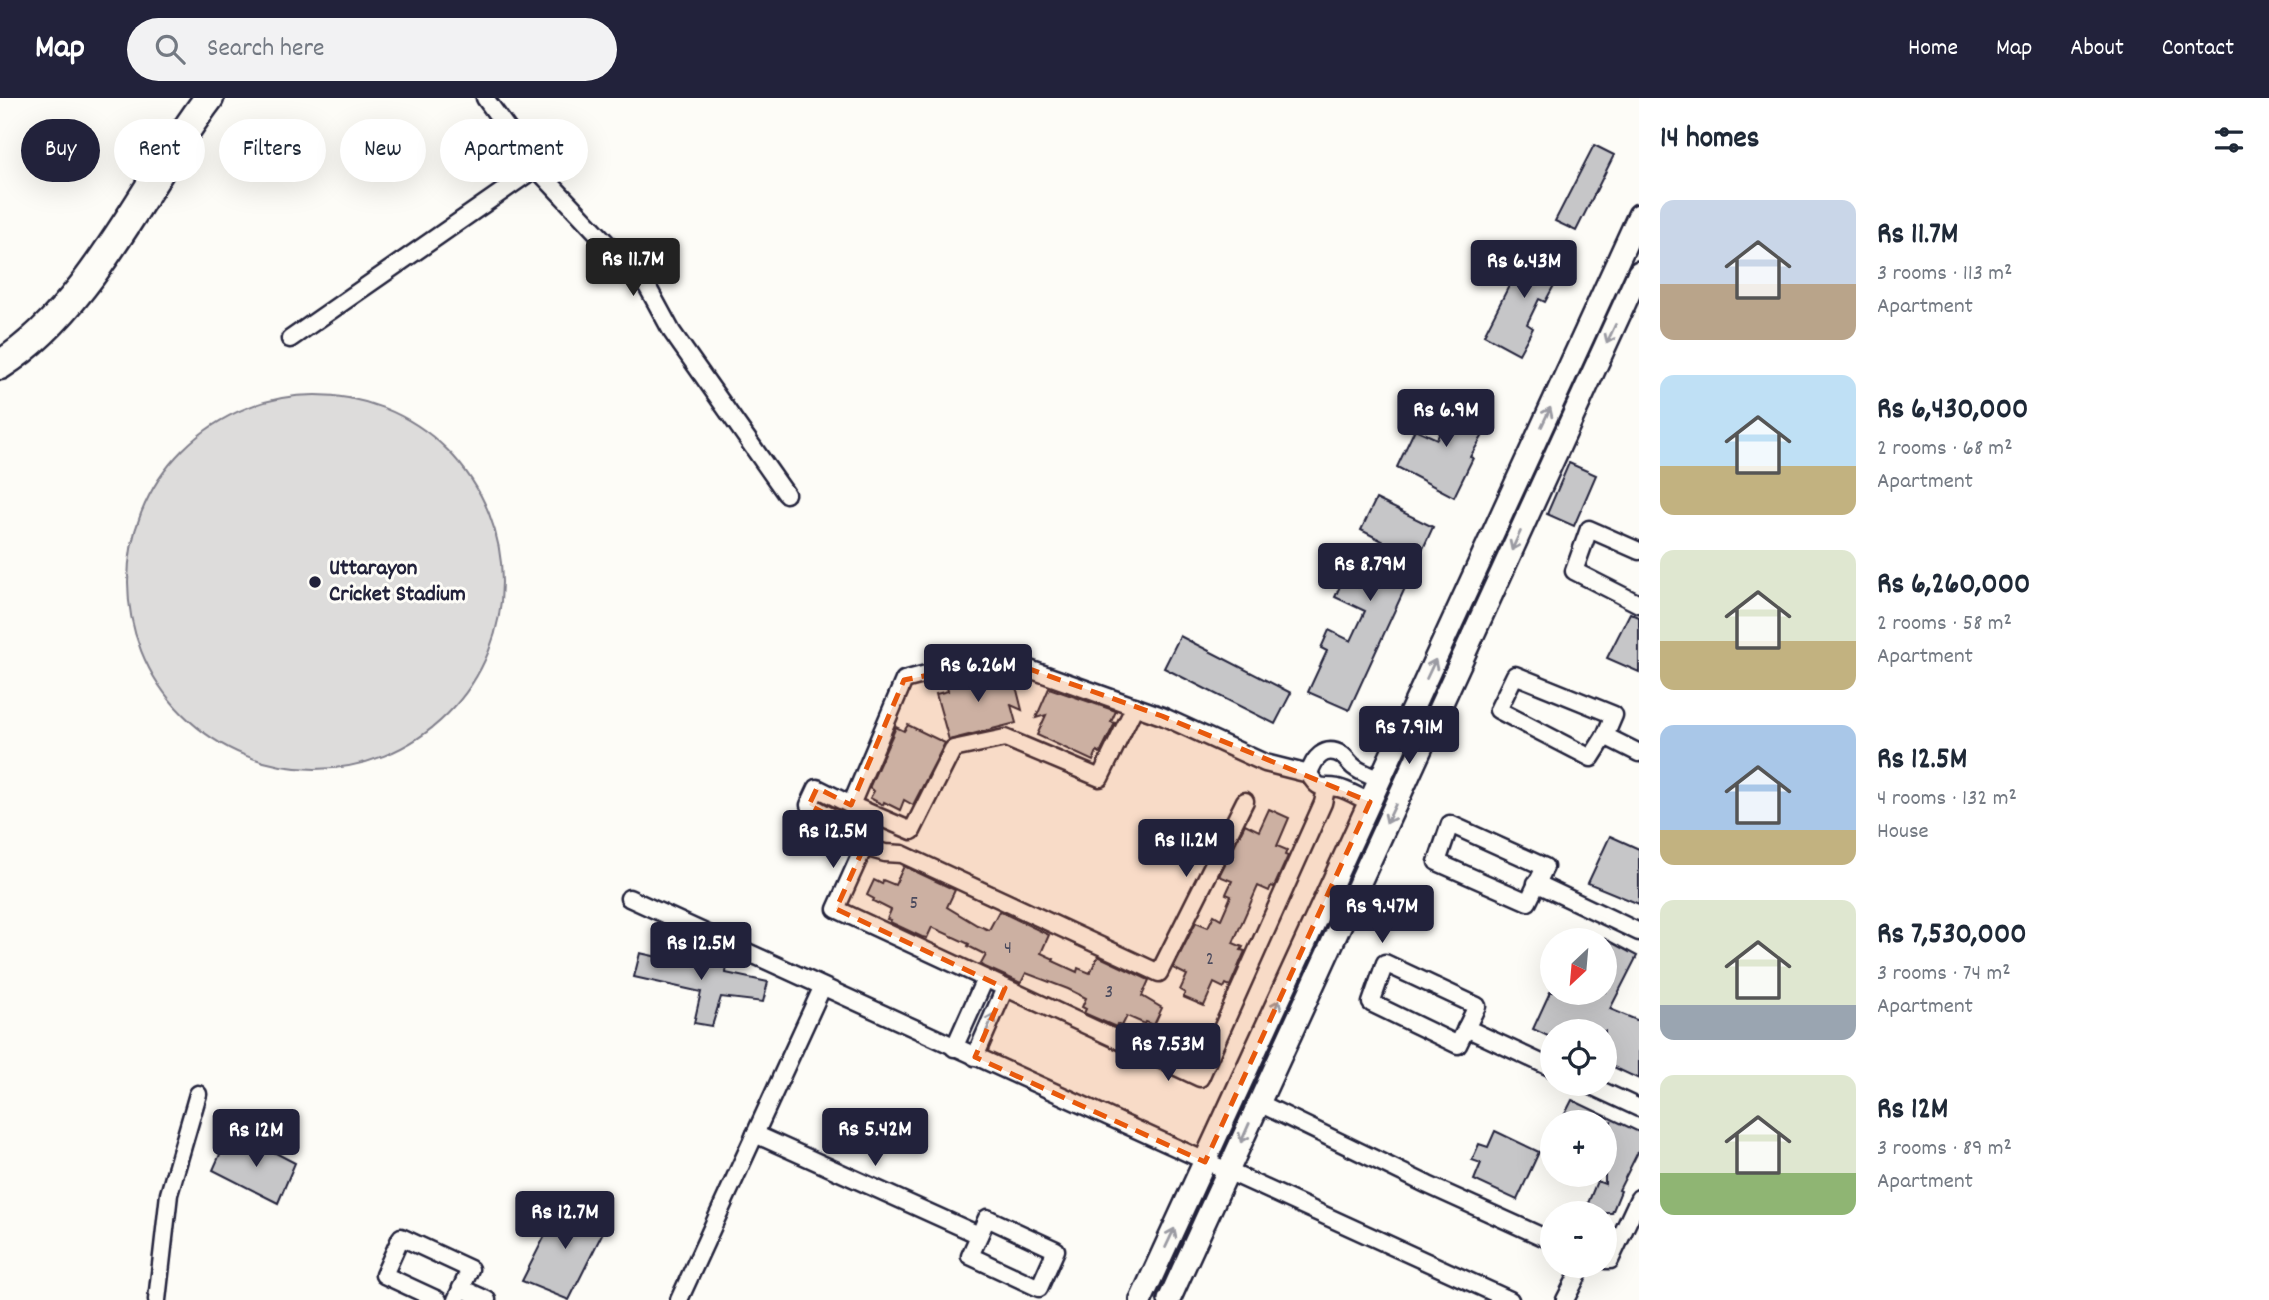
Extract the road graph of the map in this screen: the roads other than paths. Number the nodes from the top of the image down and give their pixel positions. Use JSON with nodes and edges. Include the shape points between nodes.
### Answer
{"nodes":[{"id":1,"x":209,"y":98,"type":"edge"},
{"id":2,"x":485,"y":98,"type":"edge"},
{"id":3,"x":500,"y":119,"type":"edge"},
{"id":4,"x":516,"y":182,"type":"edge"},
{"id":5,"x":549,"y":182,"type":"edge"},
{"id":6,"x":1639,"y":215,"type":"edge"},
{"id":7,"x":1639,"y":272,"type":"edge"},
{"id":8,"x":290,"y":339,"type":"dead end"},
{"id":9,"x":0,"y":365,"type":"edge"},
{"id":10,"x":786,"y":494,"type":"dead end"},
{"id":11,"x":1639,"y":551,"type":"edge"},
{"id":12,"x":1639,"y":604,"type":"edge"},
{"id":13,"x":1135,"y":706,"type":"junction"},
{"id":14,"x":1605,"y":736,"type":"junction"},
{"id":15,"x":1639,"y":753,"type":"edge"},
{"id":16,"x":1309,"y":774,"type":"junction"},
{"id":17,"x":1380,"y":780,"type":"junction"},
{"id":18,"x":1326,"y":789,"type":"junction"},
{"id":19,"x":1245,"y":802,"type":"dead end"},
{"id":20,"x":1370,"y":802,"type":"junction"},
{"id":21,"x":851,"y":805,"type":"junction"},
{"id":22,"x":864,"y":847,"type":"junction"},
{"id":23,"x":1536,"y":883,"type":"junction"},
{"id":24,"x":629,"y":898,"type":"dead end"},
{"id":25,"x":1639,"y":932,"type":"edge"},
{"id":26,"x":985,"y":979,"type":"junction"},
{"id":27,"x":822,"y":988,"type":"junction"},
{"id":28,"x":1005,"y":988,"type":"junction"},
{"id":29,"x":1466,"y":1028,"type":"junction"},
{"id":30,"x":954,"y":1048,"type":"junction"},
{"id":31,"x":975,"y":1057,"type":"junction"},
{"id":32,"x":1540,"y":1062,"type":"edge"},
{"id":33,"x":198,"y":1094,"type":"dead end"},
{"id":34,"x":1613,"y":1096,"type":"edge"},
{"id":35,"x":1259,"y":1102,"type":"junction"},
{"id":36,"x":1639,"y":1108,"type":"edge"},
{"id":37,"x":755,"y":1134,"type":"junction"},
{"id":38,"x":1205,"y":1161,"type":"junction"},
{"id":39,"x":1227,"y":1172,"type":"junction"},
{"id":40,"x":1639,"y":1198,"type":"edge"},
{"id":41,"x":979,"y":1235,"type":"junction"},
{"id":42,"x":1540,"y":1236,"type":"edge"},
{"id":43,"x":1617,"y":1245,"type":"edge"},
{"id":44,"x":1576,"y":1278,"type":"edge"},
{"id":45,"x":459,"y":1294,"type":"edge"},
{"id":46,"x":157,"y":1300,"type":"edge"},
{"id":47,"x":438,"y":1300,"type":"edge"},
{"id":48,"x":487,"y":1300,"type":"edge"},
{"id":49,"x":679,"y":1300,"type":"edge"},
{"id":50,"x":1141,"y":1300,"type":"edge"},
{"id":51,"x":1169,"y":1300,"type":"edge"},
{"id":52,"x":1510,"y":1300,"type":"edge"},
{"id":53,"x":1565,"y":1300,"type":"edge"}],
"edges":[{"from":1,"to":9,"type":"highway","via":[[94,270],[61,311]]},
{"from":2,"to":3,"type":"street"},
{"from":4,"to":8,"type":"street"},
{"from":5,"to":10,"type":"street","via":[[647,286],[672,332]]},
{"from":17,"to":6,"type":"street","one_way":true},
{"from":7,"to":35,"type":"street","one_way":true},
{"from":11,"to":12,"type":"street","via":[[1589,529],[1574,571]]},
{"from":13,"to":16,"type":"street","via":[[1265,763]]},
{"from":13,"to":21,"type":"street","via":[[1004,660],[960,665],[904,680]]},
{"from":13,"to":21,"type":"street","via":[[1100,778],[1004,738],[953,749],[912,831]]},
{"from":14,"to":14,"type":"street","via":[[1591,758],[1499,710],[1515,675],[1614,715]]},
{"from":14,"to":15,"type":"street"},
{"from":16,"to":17,"type":"street","via":[[1313,760],[1331,751]]},
{"from":16,"to":18,"type":"street","via":[[1315,784]]},
{"from":17,"to":20,"type":"street"},
{"from":18,"to":20,"type":"street","via":[[1337,788]]},
{"from":18,"to":28,"type":"street","via":[[1200,1078]]},
{"from":19,"to":22,"type":"street","via":[[1159,973],[902,854]]},
{"from":38,"to":20,"type":"street","one_way":true},
{"from":21,"to":22,"type":"street","via":[[817,788],[809,805],[863,834]]},
{"from":22,"to":26,"type":"street","via":[[836,909]]},
{"from":23,"to":23,"type":"street","via":[[1545,867],[1450,824],[1437,862],[1528,902]]},
{"from":23,"to":25,"type":"street"},
{"from":24,"to":27,"type":"street"},
{"from":26,"to":28,"type":"street"},
{"from":26,"to":30,"type":"street"},
{"from":27,"to":30,"type":"street"},
{"from":27,"to":37,"type":"street"},
{"from":31,"to":28,"type":"street","one_way":true},
{"from":29,"to":29,"type":"street","via":[[1477,1006],[1385,963],[1371,1003],[1458,1045]]},
{"from":29,"to":32,"type":"street"},
{"from":30,"to":31,"type":"street"},
{"from":31,"to":38,"type":"street"},
{"from":33,"to":46,"type":"street","via":[[169,1194]]},
{"from":34,"to":36,"type":"street"},
{"from":35,"to":39,"type":"street","one_way":true},
{"from":35,"to":42,"type":"street"},
{"from":37,"to":41,"type":"street"},
{"from":37,"to":49,"type":"street"},
{"from":38,"to":39,"type":"street"},
{"from":50,"to":38,"type":"street","one_way":true},
{"from":39,"to":51,"type":"street"},
{"from":39,"to":52,"type":"street"},
{"from":40,"to":43,"type":"street"},
{"from":41,"to":41,"type":"street","via":[[970,1256],[1039,1288],[1056,1250],[986,1219]]},
{"from":44,"to":53,"type":"street"},
{"from":45,"to":47,"type":"street","via":[[470,1269],[401,1237],[384,1275]]},
{"from":45,"to":48,"type":"street"}]}
